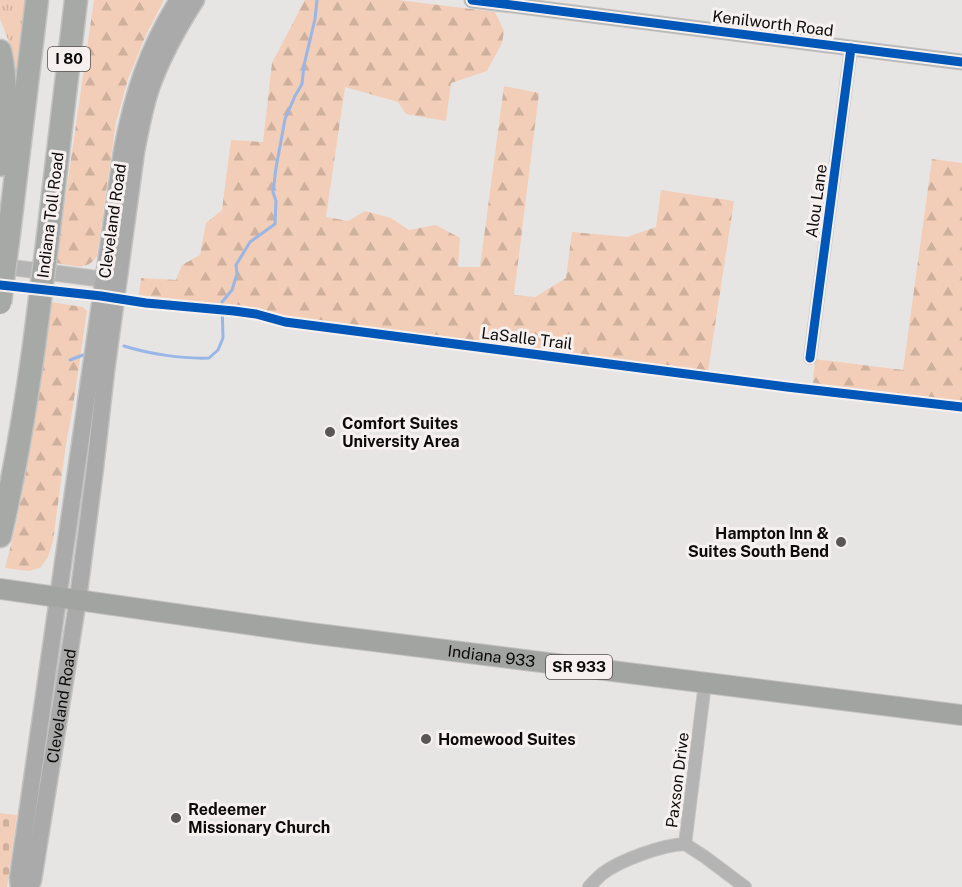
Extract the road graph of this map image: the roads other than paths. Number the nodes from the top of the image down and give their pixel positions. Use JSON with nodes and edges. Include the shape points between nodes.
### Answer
{"nodes":[{"id":1,"x":37,"y":0,"type":"edge"},
{"id":2,"x":76,"y":0,"type":"edge"},
{"id":3,"x":178,"y":0,"type":"edge"},
{"id":4,"x":196,"y":0,"type":"edge"},
{"id":5,"x":472,"y":0,"type":"edge"},
{"id":6,"x":851,"y":48,"type":"junction"},
{"id":7,"x":0,"y":51,"type":"edge"},
{"id":8,"x":962,"y":62,"type":"edge"},
{"id":9,"x":0,"y":165,"type":"edge"},
{"id":10,"x":0,"y":266,"type":"edge"},
{"id":11,"x":111,"y":280,"type":"junction"},
{"id":12,"x":0,"y":303,"type":"edge"},
{"id":13,"x":810,"y":358,"type":"dead end"},
{"id":14,"x":0,"y":536,"type":"edge"},
{"id":15,"x":0,"y":590,"type":"edge"},
{"id":16,"x":58,"y":597,"type":"junction"},
{"id":17,"x":78,"y":599,"type":"junction"},
{"id":18,"x":705,"y":683,"type":"junction"},
{"id":19,"x":962,"y":715,"type":"edge"},
{"id":20,"x":685,"y":844,"type":"junction"},
{"id":21,"x":19,"y":887,"type":"edge"},
{"id":22,"x":30,"y":887,"type":"edge"},
{"id":23,"x":589,"y":887,"type":"edge"},
{"id":24,"x":745,"y":887,"type":"edge"}],
"edges":[{"from":1,"to":12,"type":"highway","number":"I 80","bridge":true},
{"from":2,"to":14,"type":"highway","name":"Indiana Toll Road","number":"I 80","bridge":true,"via":[[22,431]]},
{"from":3,"to":11,"type":"main road","name":"Cleveland Road","via":[[152,47],[131,110],[122,150]]},
{"from":4,"to":11,"type":"main road","name":"Cleveland Road","via":[[166,52],[151,88]]},
{"from":5,"to":6,"type":"street","name":"Kenilworth Road"},
{"from":6,"to":8,"type":"street","name":"Kenilworth Road"},
{"from":6,"to":13,"type":"street","name":"Alou Lane"},
{"from":7,"to":9,"type":"highway","via":[[5,82]]},
{"from":10,"to":11,"type":"street"},
{"from":11,"to":16,"type":"main road","name":"Cleveland Road"},
{"from":11,"to":17,"type":"main road","name":"Cleveland Road","via":[[105,382]]},
{"from":15,"to":16,"type":"main road","number":"SR 933"},
{"from":16,"to":17,"type":"main road","name":"Indiana 933","number":"SR 933"},
{"from":16,"to":21,"type":"main road","name":"Cleveland Road"},
{"from":17,"to":18,"type":"main road","name":"Indiana 933","number":"SR 933"},
{"from":17,"to":22,"type":"main road","name":"Cleveland Road"},
{"from":18,"to":19,"type":"main road","name":"Indiana 933","number":"SR 933"},
{"from":18,"to":20,"type":"street","name":"Paxson Drive"},
{"from":20,"to":23,"type":"street","via":[[626,860],[603,873]]},
{"from":20,"to":24,"type":"street","name":"Paxson Drive"}]}
